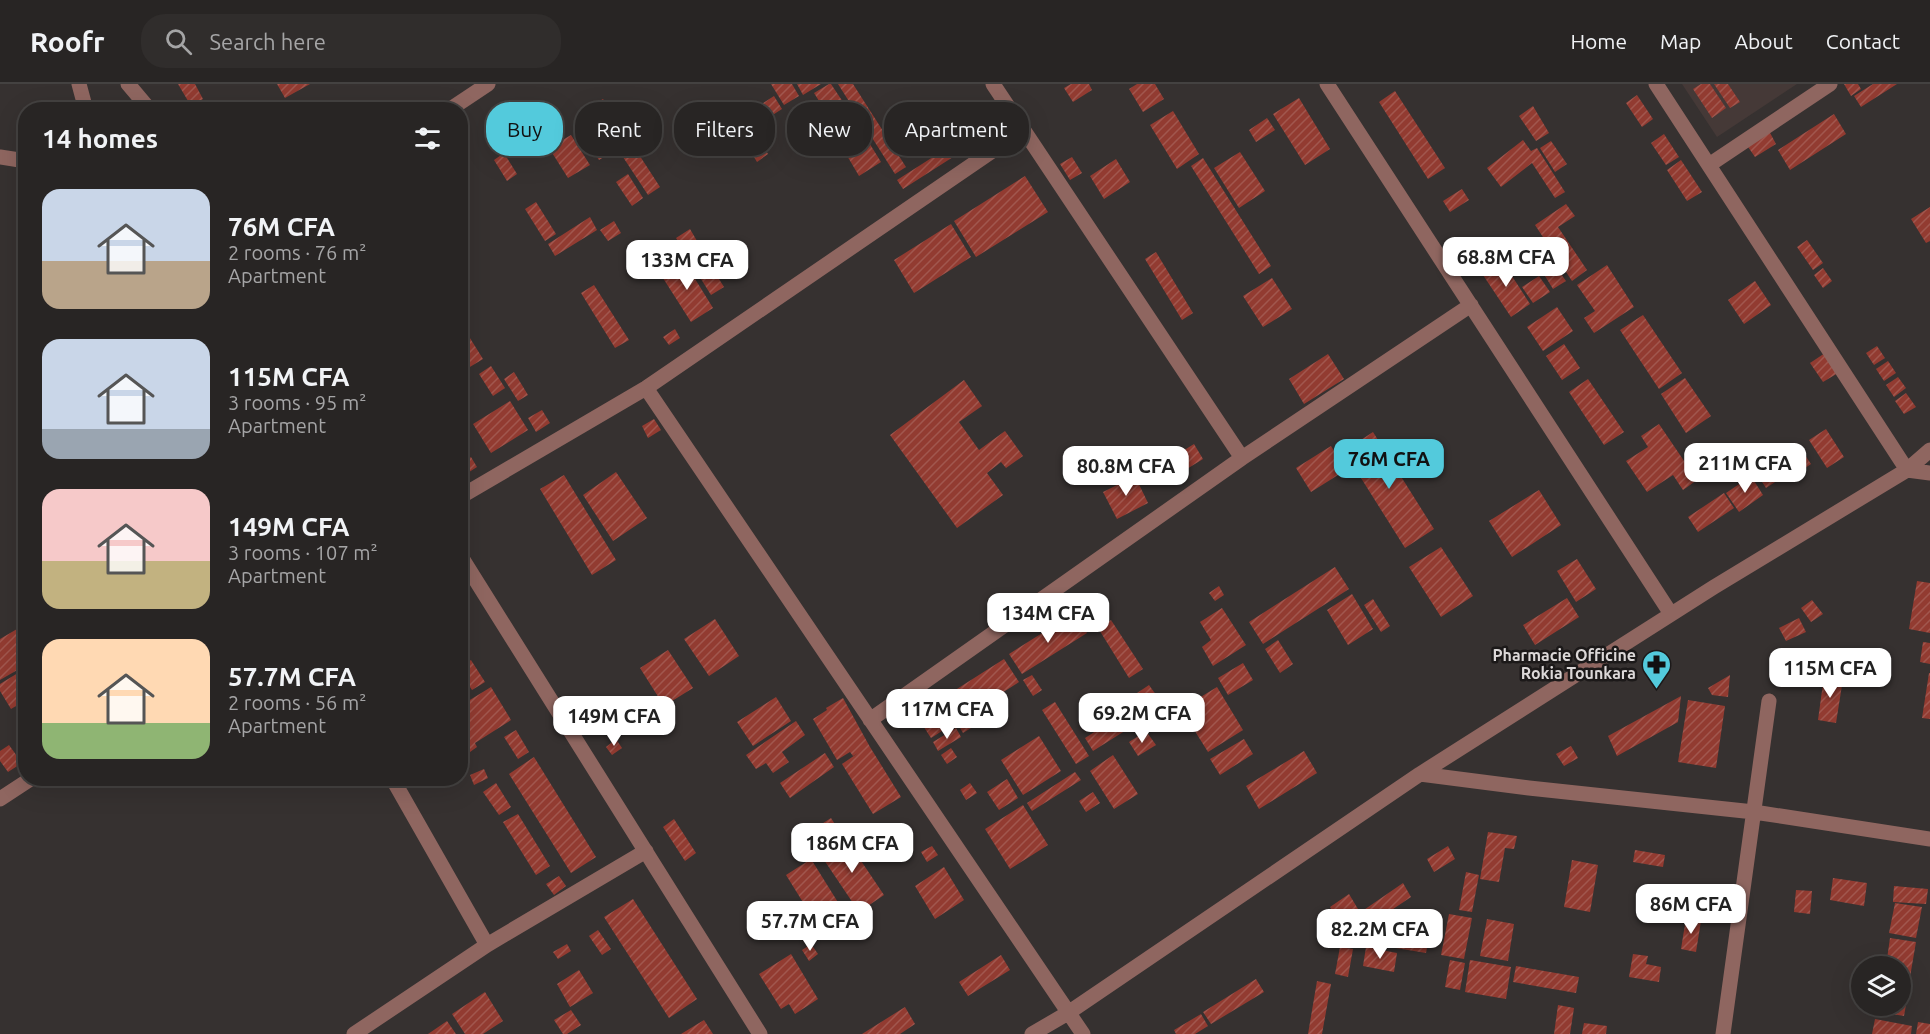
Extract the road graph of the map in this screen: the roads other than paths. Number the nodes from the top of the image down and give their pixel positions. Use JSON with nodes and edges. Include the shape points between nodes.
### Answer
{"nodes":[{"id":1,"x":79,"y":84,"type":"edge"},
{"id":2,"x":128,"y":84,"type":"edge"},
{"id":3,"x":993,"y":84,"type":"edge"},
{"id":4,"x":1327,"y":84,"type":"edge"},
{"id":5,"x":1656,"y":84,"type":"edge"},
{"id":6,"x":1830,"y":84,"type":"edge"},
{"id":7,"x":478,"y":87,"type":"edge"},
{"id":8,"x":84,"y":102,"type":"edge"},
{"id":9,"x":143,"y":102,"type":"edge"},
{"id":10,"x":459,"y":102,"type":"edge"},
{"id":11,"x":1005,"y":102,"type":"edge"},
{"id":12,"x":1029,"y":139,"type":"edge"},
{"id":13,"x":985,"y":156,"type":"edge"},
{"id":14,"x":0,"y":157,"type":"edge"},
{"id":15,"x":18,"y":160,"type":"edge"},
{"id":16,"x":1709,"y":165,"type":"junction"},
{"id":17,"x":1471,"y":305,"type":"junction"},
{"id":18,"x":646,"y":388,"type":"junction"},
{"id":19,"x":1930,"y":450,"type":"edge"},
{"id":20,"x":1242,"y":458,"type":"junction"},
{"id":21,"x":1907,"y":470,"type":"junction"},
{"id":22,"x":1930,"y":473,"type":"edge"},
{"id":23,"x":468,"y":492,"type":"edge"},
{"id":24,"x":468,"y":568,"type":"edge"},
{"id":25,"x":1671,"y":614,"type":"junction"},
{"id":26,"x":1769,"y":701,"type":"dead end"},
{"id":27,"x":870,"y":720,"type":"junction"},
{"id":28,"x":1420,"y":774,"type":"junction"},
{"id":29,"x":20,"y":786,"type":"edge"},
{"id":30,"x":397,"y":786,"type":"edge"},
{"id":31,"x":0,"y":799,"type":"edge"},
{"id":32,"x":1754,"y":812,"type":"junction"},
{"id":33,"x":1930,"y":838,"type":"edge"},
{"id":34,"x":646,"y":851,"type":"junction"},
{"id":35,"x":487,"y":945,"type":"junction"},
{"id":36,"x":1068,"y":1014,"type":"junction"},
{"id":37,"x":354,"y":1034,"type":"edge"},
{"id":38,"x":760,"y":1034,"type":"edge"},
{"id":39,"x":1032,"y":1034,"type":"edge"},
{"id":40,"x":1083,"y":1034,"type":"edge"},
{"id":41,"x":1723,"y":1034,"type":"edge"}],
"edges":[{"from":1,"to":8,"type":"street"},
{"from":2,"to":9,"type":"street"},
{"from":3,"to":11,"type":"street"},
{"from":4,"to":17,"type":"street"},
{"from":5,"to":16,"type":"street"},
{"from":6,"to":16,"type":"street"},
{"from":7,"to":10,"type":"street"},
{"from":12,"to":20,"type":"street"},
{"from":13,"to":18,"type":"street"},
{"from":14,"to":15,"type":"street"},
{"from":16,"to":21,"type":"street"},
{"from":17,"to":20,"type":"street"},
{"from":17,"to":25,"type":"street"},
{"from":18,"to":23,"type":"street"},
{"from":18,"to":27,"type":"street"},
{"from":19,"to":21,"type":"street"},
{"from":20,"to":27,"type":"street"},
{"from":21,"to":22,"type":"street"},
{"from":21,"to":25,"type":"street"},
{"from":24,"to":34,"type":"street"},
{"from":25,"to":28,"type":"street"},
{"from":26,"to":32,"type":"street"},
{"from":27,"to":36,"type":"street"},
{"from":28,"to":32,"type":"street"},
{"from":28,"to":36,"type":"street"},
{"from":29,"to":31,"type":"street"},
{"from":30,"to":35,"type":"street"},
{"from":32,"to":33,"type":"street"},
{"from":32,"to":41,"type":"street"},
{"from":34,"to":35,"type":"street"},
{"from":34,"to":38,"type":"street"},
{"from":35,"to":37,"type":"street"},
{"from":36,"to":39,"type":"street"},
{"from":36,"to":40,"type":"street"}]}
